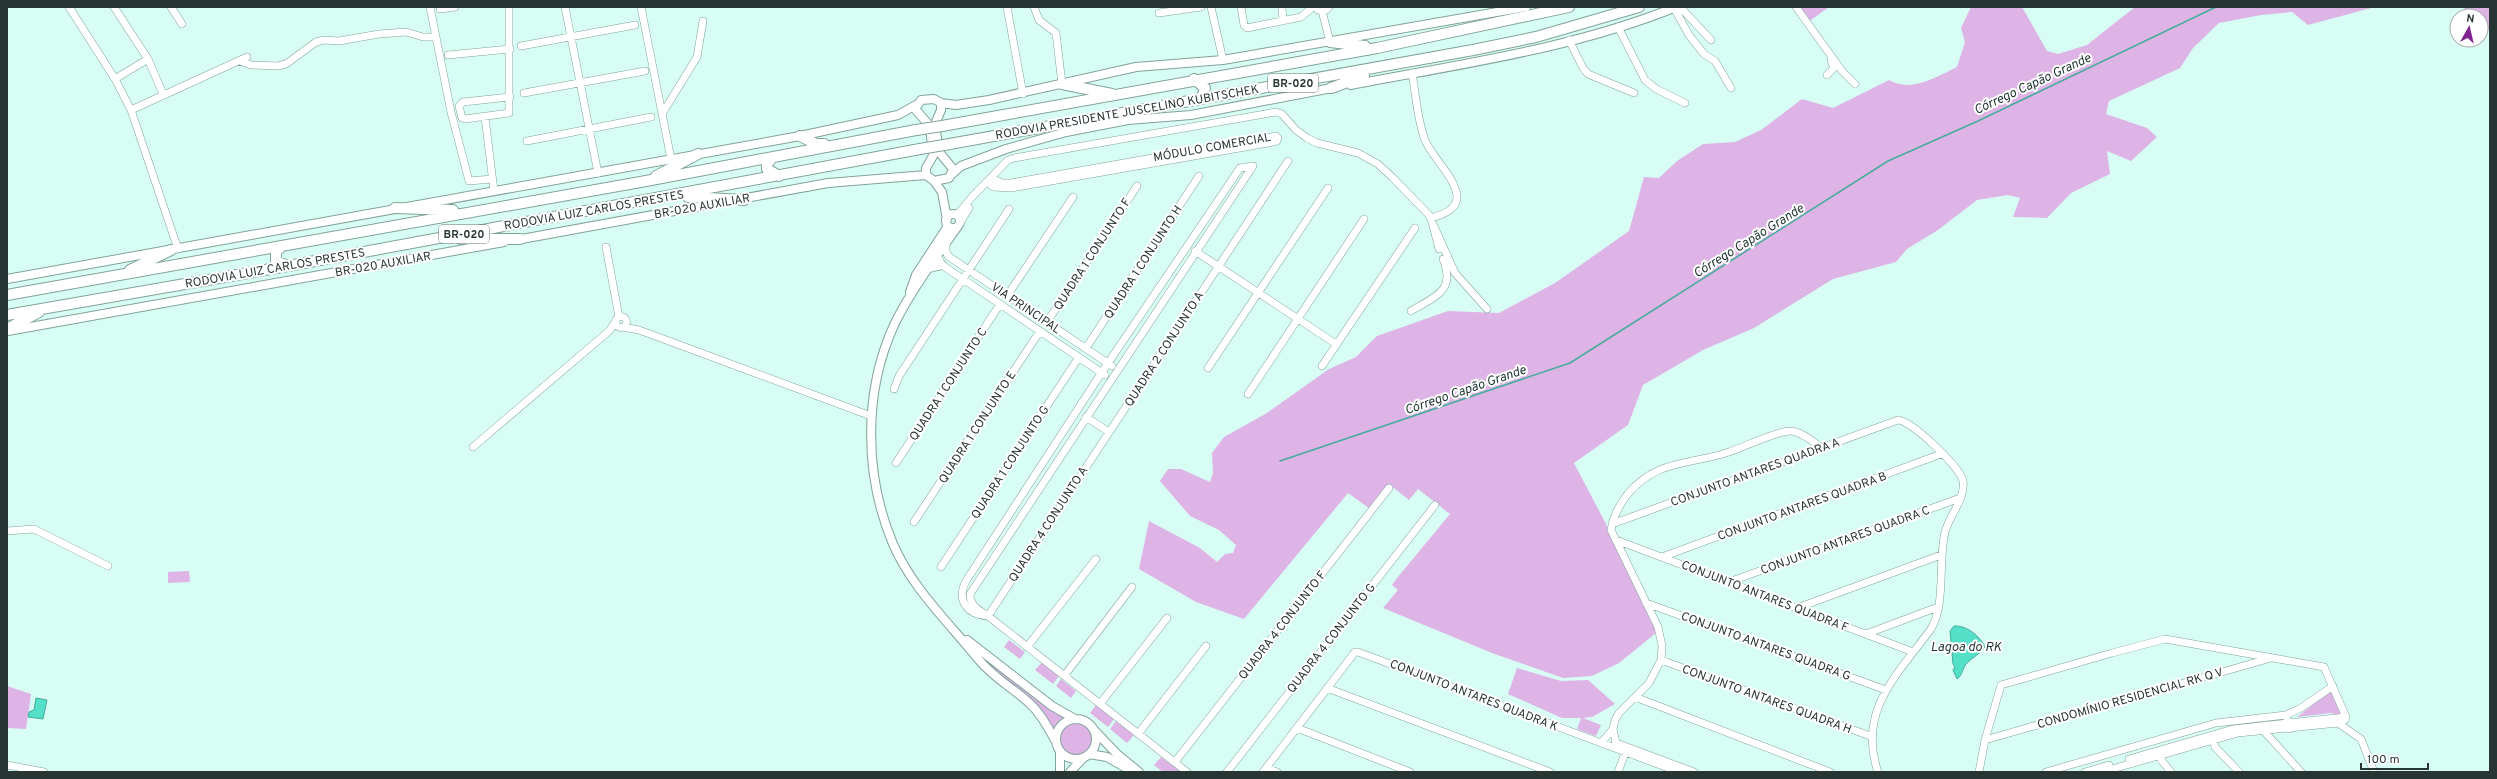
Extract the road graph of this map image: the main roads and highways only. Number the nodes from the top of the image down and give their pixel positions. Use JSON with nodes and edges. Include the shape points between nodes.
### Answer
{"nodes":[{"id":1,"x":1526,"y":7,"type":"edge"},
{"id":2,"x":1569,"y":7,"type":"edge"},
{"id":3,"x":1639,"y":7,"type":"edge"},
{"id":4,"x":1676,"y":7,"type":"edge"},
{"id":5,"x":1330,"y":42,"type":"junction"},
{"id":6,"x":1376,"y":48,"type":"junction"},
{"id":7,"x":1387,"y":67,"type":"junction"},
{"id":8,"x":1194,"y":79,"type":"junction"},
{"id":9,"x":1062,"y":84,"type":"junction"},
{"id":10,"x":1331,"y":88,"type":"junction"},
{"id":11,"x":1117,"y":95,"type":"junction"},
{"id":12,"x":1198,"y":100,"type":"junction"},
{"id":13,"x":941,"y":103,"type":"junction"},
{"id":14,"x":916,"y":105,"type":"junction"},
{"id":15,"x":916,"y":130,"type":"joint"},
{"id":16,"x":800,"y":136,"type":"junction"},
{"id":17,"x":836,"y":145,"type":"junction"},
{"id":18,"x":920,"y":149,"type":"joint"},
{"id":19,"x":698,"y":154,"type":"junction"},
{"id":20,"x":772,"y":158,"type":"junction"},
{"id":21,"x":926,"y":175,"type":"junction"},
{"id":22,"x":952,"y":175,"type":"junction"},
{"id":23,"x":779,"y":176,"type":"junction"},
{"id":24,"x":646,"y":181,"type":"junction"},
{"id":25,"x":934,"y":181,"type":"junction"},
{"id":26,"x":670,"y":196,"type":"junction"},
{"id":27,"x":744,"y":200,"type":"junction"},
{"id":28,"x":395,"y":208,"type":"junction"},
{"id":29,"x":471,"y":211,"type":"junction"},
{"id":30,"x":954,"y":221,"type":"junction"},
{"id":31,"x":435,"y":239,"type":"junction"},
{"id":32,"x":520,"y":239,"type":"junction"},
{"id":33,"x":281,"y":247,"type":"junction"},
{"id":34,"x":174,"y":250,"type":"junction"},
{"id":35,"x":936,"y":251,"type":"junction"},
{"id":36,"x":942,"y":265,"type":"road end"},
{"id":37,"x":288,"y":266,"type":"junction"},
{"id":38,"x":929,"y":268,"type":"junction"},
{"id":39,"x":118,"y":276,"type":"junction"},
{"id":40,"x":7,"y":279,"type":"edge"},
{"id":41,"x":7,"y":295,"type":"edge"},
{"id":42,"x":905,"y":306,"type":"junction"},
{"id":43,"x":49,"y":307,"type":"junction"},
{"id":44,"x":7,"y":315,"type":"edge"},
{"id":45,"x":7,"y":330,"type":"edge"},
{"id":46,"x":955,"y":631,"type":"junction"},
{"id":47,"x":1075,"y":719,"type":"junction"},
{"id":48,"x":1094,"y":730,"type":"junction"},
{"id":49,"x":1055,"y":740,"type":"junction"},
{"id":50,"x":1060,"y":752,"type":"junction"},
{"id":51,"x":1086,"y":756,"type":"junction"},
{"id":52,"x":1060,"y":772,"type":"edge"},
{"id":53,"x":1070,"y":772,"type":"edge"},
{"id":54,"x":1133,"y":772,"type":"edge"},
{"id":55,"x":1139,"y":772,"type":"edge"}],
"edges":[{"from":1,"to":5,"type":"main road"},
{"from":2,"to":6,"type":"highway","name":"RODOVIA PRESIDENTE JUSCELINO KUBITSCHEK","number":"BR-020"},
{"from":3,"to":7,"type":"highway","name":"RODOVIA PRESIDENTE JUSCELINO KUBITSCHEK","number":"BR-020","via":[[1536,37]]},
{"from":4,"to":10,"type":"main road","via":[[1618,27],[1527,52]]},
{"from":5,"to":6,"type":"highway"},
{"from":5,"to":9,"type":"main road","via":[[1223,60],[1136,67]]},
{"from":6,"to":8,"type":"highway","name":"RODOVIA PRESIDENTE JUSCELINO KUBITSCHEK","number":"BR-020"},
{"from":7,"to":10,"type":"highway"},
{"from":7,"to":12,"type":"highway","name":"RODOVIA PRESIDENTE JUSCELINO KUBITSCHEK","number":"BR-020"},
{"from":8,"to":11,"type":"highway","name":"RODOVIA PRESIDENTE JUSCELINO KUBITSCHEK","number":"BR-020"},
{"from":8,"to":12,"type":"highway","via":[[1205,88],[1205,93]]},
{"from":9,"to":11,"type":"highway"},
{"from":9,"to":13,"type":"main road","via":[[1022,94],[956,105]]},
{"from":10,"to":22,"type":"main road","via":[[1191,115],[1128,120],[1066,132],[998,152],[961,166]]},
{"from":11,"to":15,"type":"highway","name":"RODOVIA PRESIDENTE JUSCELINO KUBITSCHEK","number":"BR-020","bridge":true},
{"from":12,"to":18,"type":"highway","name":"RODOVIA PRESIDENTE JUSCELINO KUBITSCHEK","number":"BR-020","bridge":true},
{"from":13,"to":14,"type":"main road","via":[[931,98],[921,100]]},
{"from":13,"to":22,"type":"main road","via":[[942,110],[934,124],[939,152],[952,166]]},
{"from":14,"to":16,"type":"main road","via":[[898,115]]},
{"from":14,"to":21,"type":"main road","via":[[916,113],[930,126],[933,156],[926,168]]},
{"from":15,"to":17,"type":"highway","name":"RODOVIA LUIZ CARLOS PRESTES","number":"BR-020"},
{"from":16,"to":17,"type":"highway","via":[[816,144]]},
{"from":16,"to":19,"type":"main road"},
{"from":17,"to":20,"type":"highway","name":"RODOVIA LUIZ CARLOS PRESTES","number":"BR-020"},
{"from":18,"to":23,"type":"highway","name":"RODOVIA LUIZ CARLOS PRESTES","number":"BR-020"},
{"from":19,"to":24,"type":"highway"},
{"from":19,"to":28,"type":"main road"},
{"from":20,"to":23,"type":"highway","via":[[767,164],[767,169]]},
{"from":20,"to":24,"type":"highway","name":"RODOVIA LUIZ CARLOS PRESTES","number":"BR-020"},
{"from":21,"to":25,"type":"main road"},
{"from":21,"to":27,"type":"main road","name":"BR-020 AUXILIAR","via":[[828,183]]},
{"from":22,"to":25,"type":"main road","via":[[944,180]]},
{"from":22,"to":30,"type":"main road","via":[[946,191]]},
{"from":23,"to":26,"type":"highway","name":"RODOVIA LUIZ CARLOS PRESTES","number":"BR-020"},
{"from":24,"to":29,"type":"highway","name":"RODOVIA LUIZ CARLOS PRESTES","number":"BR-020"},
{"from":25,"to":30,"type":"main road","via":[[942,192]]},
{"from":26,"to":27,"type":"highway"},
{"from":26,"to":31,"type":"highway","name":"RODOVIA LUIZ CARLOS PRESTES","number":"BR-020"},
{"from":27,"to":32,"type":"main road","name":"BR-020 AUXILIAR"},
{"from":28,"to":29,"type":"highway"},
{"from":28,"to":34,"type":"main road"},
{"from":29,"to":33,"type":"highway","name":"RODOVIA LUIZ CARLOS PRESTES","number":"BR-020"},
{"from":30,"to":35,"type":"main road"},
{"from":30,"to":35,"type":"main road","via":[[947,242]]},
{"from":31,"to":32,"type":"highway"},
{"from":31,"to":37,"type":"highway","name":"RODOVIA LUIZ CARLOS PRESTES","number":"BR-020"},
{"from":32,"to":45,"type":"main road","name":"BR-020 AUXILIAR"},
{"from":33,"to":37,"type":"highway","via":[[276,252],[276,261]]},
{"from":33,"to":39,"type":"highway","name":"RODOVIA LUIZ CARLOS PRESTES","number":"BR-020"},
{"from":34,"to":39,"type":"highway"},
{"from":34,"to":40,"type":"main road"},
{"from":35,"to":38,"type":"main road"},
{"from":35,"to":42,"type":"main road","via":[[916,275]]},
{"from":36,"to":38,"type":"main road"},
{"from":37,"to":43,"type":"highway","name":"RODOVIA LUIZ CARLOS PRESTES","number":"BR-020"},
{"from":38,"to":42,"type":"main road"},
{"from":39,"to":41,"type":"highway","name":"RODOVIA LUIZ CARLOS PRESTES","number":"BR-020"},
{"from":42,"to":46,"type":"main road","via":[[888,341],[871,416],[870,453],[877,494],[893,544],[918,586]]},
{"from":43,"to":44,"type":"highway","name":"RODOVIA LUIZ CARLOS PRESTES","number":"BR-020"},
{"from":43,"to":45,"type":"highway"},
{"from":46,"to":47,"type":"main road","via":[[1052,706]]},
{"from":46,"to":49,"type":"main road","via":[[986,668],[1037,711]]},
{"from":47,"to":48,"type":"main road","via":[[1086,722]]},
{"from":47,"to":49,"type":"main road","via":[[1063,723],[1058,728]]},
{"from":48,"to":51,"type":"main road","via":[[1095,743]]},
{"from":48,"to":55,"type":"main road"},
{"from":49,"to":50,"type":"main road"},
{"from":50,"to":51,"type":"main road","via":[[1069,758]]},
{"from":50,"to":52,"type":"main road"},
{"from":51,"to":53,"type":"main road"},
{"from":51,"to":54,"type":"main road","via":[[1107,757]]}]}
